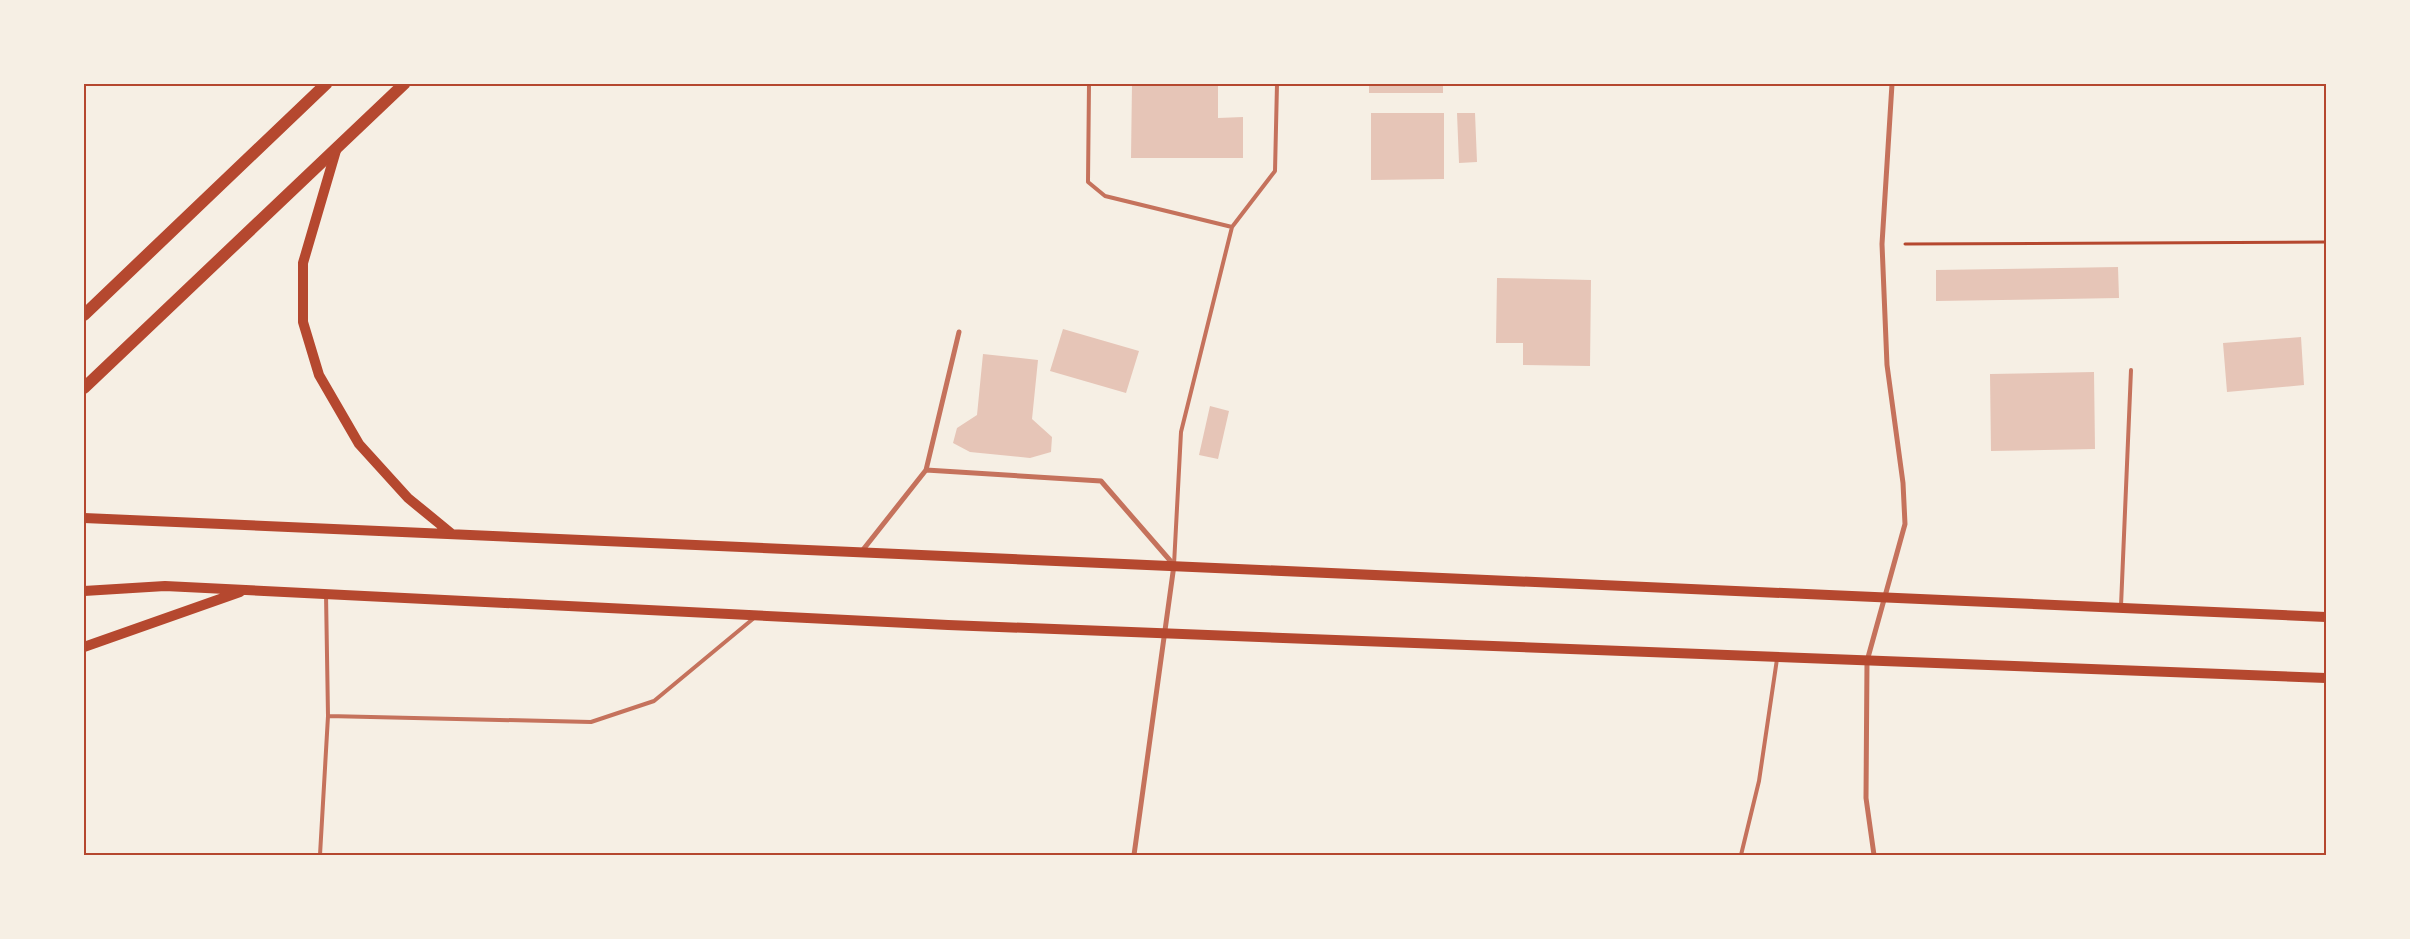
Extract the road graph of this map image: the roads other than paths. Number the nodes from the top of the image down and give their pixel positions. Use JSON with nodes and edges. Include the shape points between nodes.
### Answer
{"nodes":[{"id":1,"x":326,"y":84,"type":"edge"},
{"id":2,"x":404,"y":84,"type":"edge"},
{"id":3,"x":1089,"y":84,"type":"edge"},
{"id":4,"x":1276,"y":84,"type":"edge"},
{"id":5,"x":1892,"y":84,"type":"edge"},
{"id":6,"x":337,"y":147,"type":"junction"},
{"id":7,"x":1232,"y":227,"type":"junction"},
{"id":8,"x":84,"y":315,"type":"edge"},
{"id":9,"x":959,"y":332,"type":"dead end"},
{"id":10,"x":2131,"y":370,"type":"dead end"},
{"id":11,"x":84,"y":388,"type":"edge"},
{"id":12,"x":926,"y":470,"type":"junction"},
{"id":13,"x":84,"y":518,"type":"edge"},
{"id":14,"x":452,"y":534,"type":"junction"},
{"id":15,"x":862,"y":551,"type":"junction"},
{"id":16,"x":1174,"y":565,"type":"junction"},
{"id":17,"x":246,"y":590,"type":"junction"},
{"id":18,"x":84,"y":591,"type":"edge"},
{"id":19,"x":326,"y":594,"type":"junction"},
{"id":20,"x":1886,"y":599,"type":"junction"},
{"id":21,"x":2121,"y":609,"type":"junction"},
{"id":22,"x":757,"y":615,"type":"junction"},
{"id":23,"x":2326,"y":617,"type":"edge"},
{"id":24,"x":1166,"y":633,"type":"junction"},
{"id":25,"x":84,"y":647,"type":"edge"},
{"id":26,"x":1777,"y":656,"type":"junction"},
{"id":27,"x":1867,"y":660,"type":"junction"},
{"id":28,"x":2326,"y":678,"type":"edge"},
{"id":29,"x":328,"y":716,"type":"junction"},
{"id":30,"x":320,"y":855,"type":"edge"},
{"id":31,"x":1134,"y":855,"type":"edge"},
{"id":32,"x":1741,"y":855,"type":"edge"},
{"id":33,"x":1874,"y":855,"type":"edge"}],
"edges":[{"from":1,"to":8,"type":"main road"},
{"from":2,"to":6,"type":"main road"},
{"from":3,"to":7,"type":"lane","via":[[1088,182],[1106,196]]},
{"from":4,"to":7,"type":"lane","via":[[1275,171]]},
{"from":5,"to":20,"type":"street","via":[[1882,244],[1887,365],[1903,483],[1905,524]]},
{"from":6,"to":11,"type":"main road"},
{"from":6,"to":14,"type":"main road","via":[[303,263],[303,322],[320,375],[359,444],[408,498]]},
{"from":7,"to":16,"type":"lane","via":[[1181,432]]},
{"from":9,"to":12,"type":"street"},
{"from":10,"to":21,"type":"lane"},
{"from":12,"to":15,"type":"street"},
{"from":12,"to":16,"type":"street","via":[[1101,481]]},
{"from":13,"to":14,"type":"main road"},
{"from":14,"to":15,"type":"main road"},
{"from":15,"to":16,"type":"main road"},
{"from":16,"to":20,"type":"main road"},
{"from":16,"to":24,"type":"street"},
{"from":17,"to":18,"type":"main road","via":[[165,586]]},
{"from":17,"to":19,"type":"main road"},
{"from":17,"to":25,"type":"main road"},
{"from":19,"to":22,"type":"main road"},
{"from":19,"to":29,"type":"lane"},
{"from":20,"to":21,"type":"main road"},
{"from":20,"to":27,"type":"street"},
{"from":21,"to":23,"type":"main road"},
{"from":22,"to":24,"type":"main road"},
{"from":22,"to":29,"type":"lane","via":[[654,701],[591,722]]},
{"from":24,"to":26,"type":"main road"},
{"from":24,"to":31,"type":"street"},
{"from":26,"to":27,"type":"main road"},
{"from":26,"to":32,"type":"lane","via":[[1759,781]]},
{"from":27,"to":28,"type":"main road"},
{"from":27,"to":33,"type":"street","via":[[1866,798]]},
{"from":29,"to":30,"type":"lane"}]}
